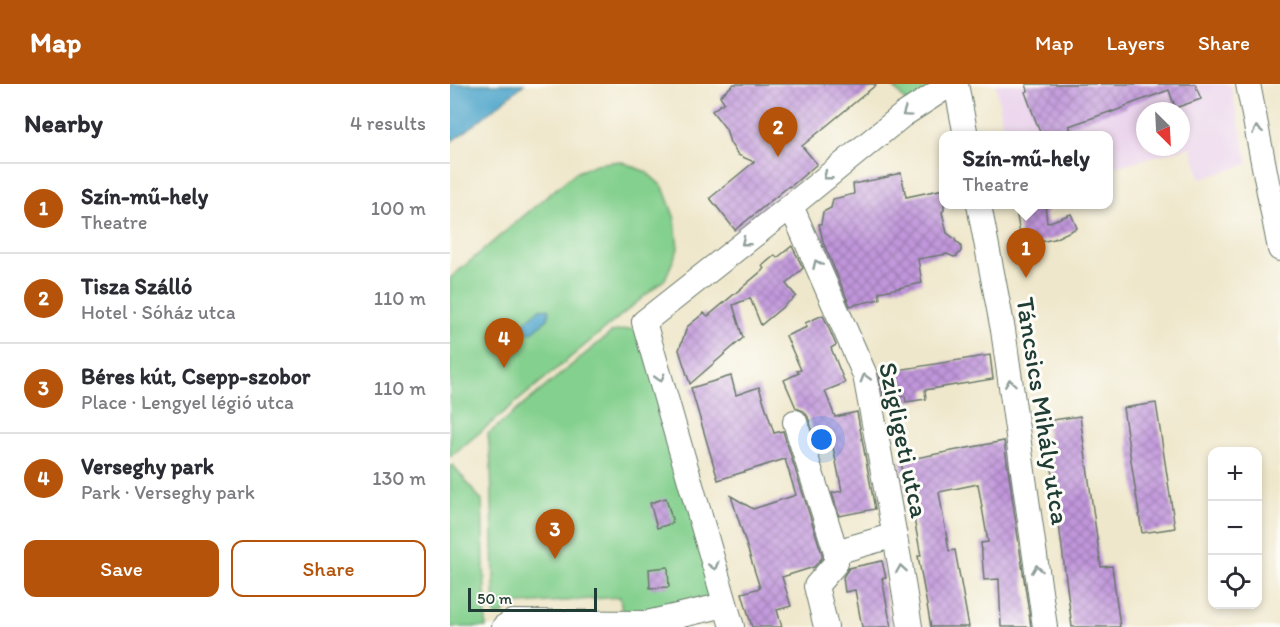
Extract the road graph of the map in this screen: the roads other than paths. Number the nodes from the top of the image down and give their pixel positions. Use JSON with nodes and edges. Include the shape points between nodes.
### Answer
{"nodes":[{"id":1,"x":951,"y":84,"type":"edge"},
{"id":2,"x":956,"y":84,"type":"edge"},
{"id":3,"x":1248,"y":84,"type":"edge"},
{"id":4,"x":965,"y":131,"type":"edge"},
{"id":5,"x":791,"y":206,"type":"junction"},
{"id":6,"x":980,"y":209,"type":"edge"},
{"id":7,"x":1280,"y":249,"type":"edge"},
{"id":8,"x":795,"y":422,"type":"dead end"},
{"id":9,"x":895,"y":535,"type":"junction"},
{"id":10,"x":836,"y":552,"type":"junction"},
{"id":11,"x":729,"y":616,"type":"edge"},
{"id":12,"x":504,"y":627,"type":"edge"},
{"id":13,"x":826,"y":627,"type":"edge"},
{"id":14,"x":910,"y":627,"type":"edge"},
{"id":15,"x":1045,"y":627,"type":"edge"}],
"edges":[{"from":1,"to":5,"type":"street","one_way":true,"via":[[903,115]]},
{"from":2,"to":4,"type":"street"},
{"from":7,"to":3,"type":"street","one_way":true},
{"from":9,"to":5,"type":"street","name":"Szigligeti utca","one_way":true,"via":[[865,375]]},
{"from":5,"to":11,"type":"street","one_way":true,"via":[[644,322]]},
{"from":15,"to":6,"type":"street","name":"Táncsics Mihály utca","one_way":true,"via":[[1003,330]]},
{"from":8,"to":10,"type":"street"},
{"from":9,"to":10,"type":"street"},
{"from":14,"to":9,"type":"street","name":"Szigligeti utca","one_way":true},
{"from":10,"to":13,"type":"street","via":[[836,563],[816,586]]},
{"from":11,"to":12,"type":"street","via":[[647,623],[512,622]]}]}
